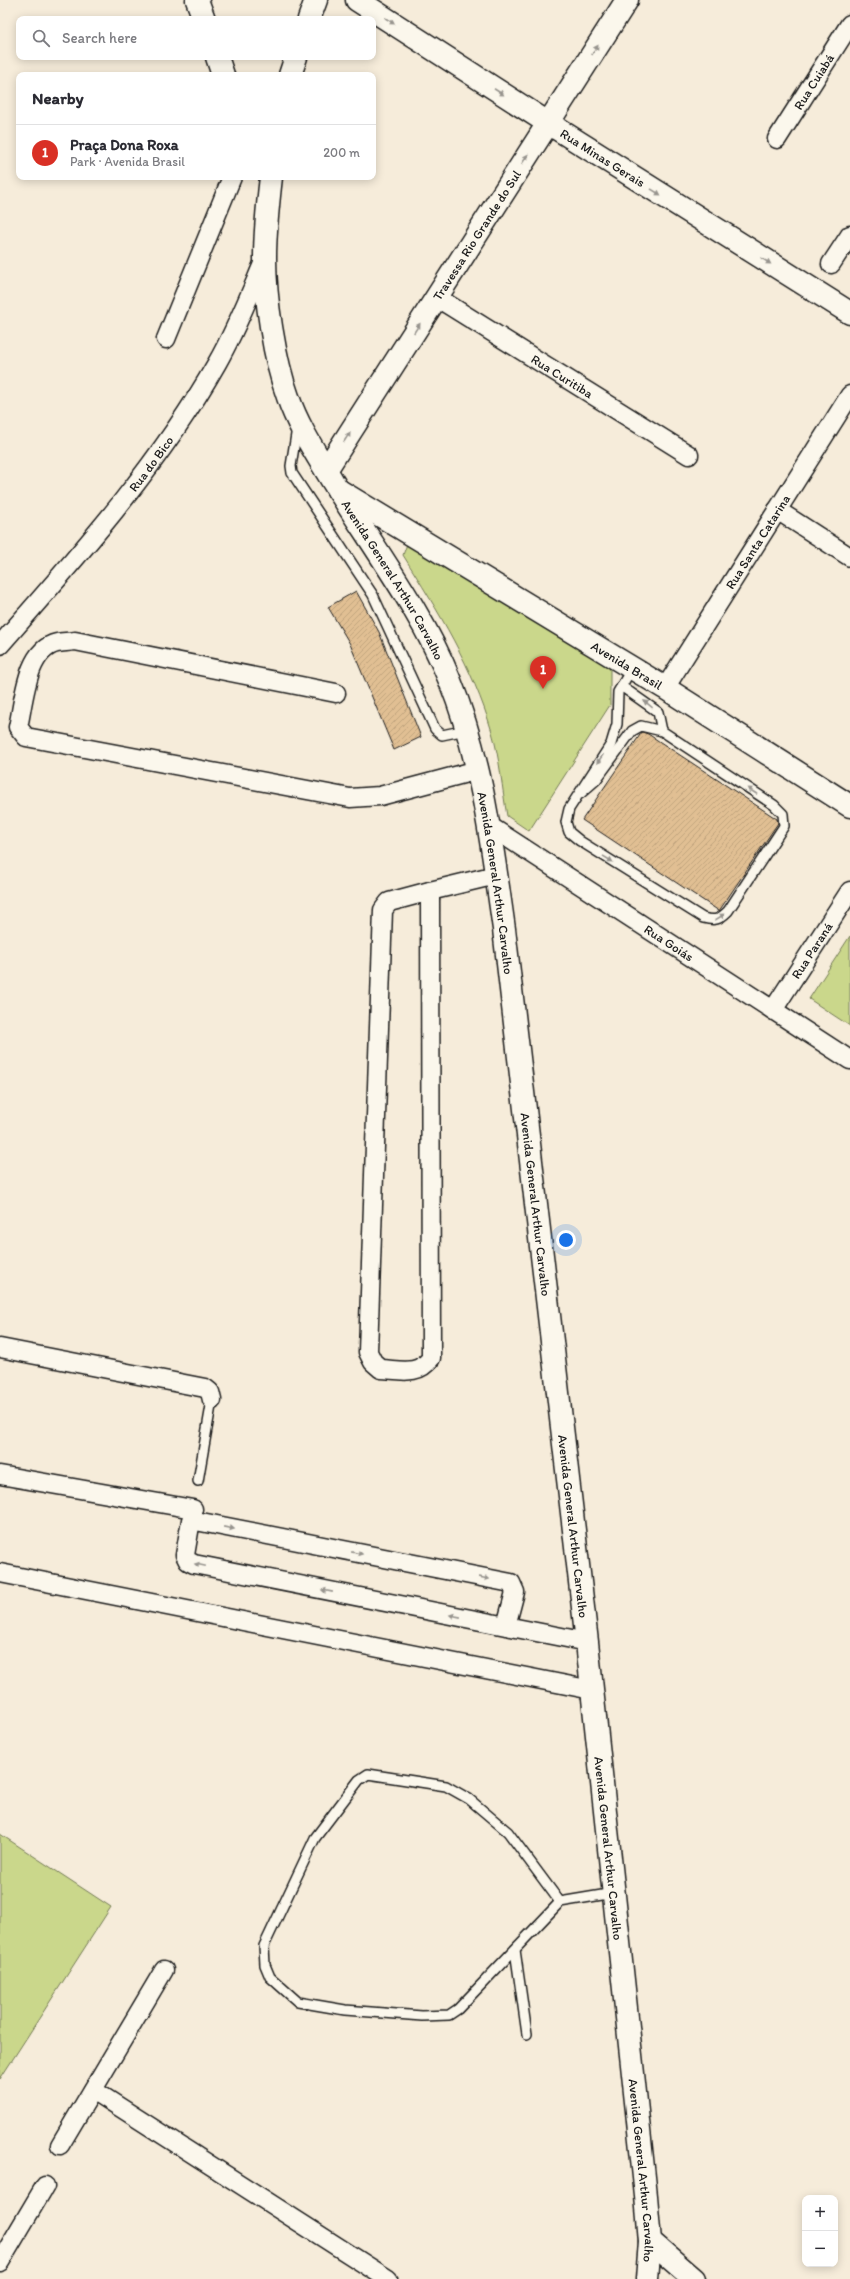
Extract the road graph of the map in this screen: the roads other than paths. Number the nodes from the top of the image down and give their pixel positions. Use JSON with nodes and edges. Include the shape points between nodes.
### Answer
{"nodes":[{"id":1,"x":197,"y":0,"type":"edge"},
{"id":2,"x":358,"y":0,"type":"edge"},
{"id":3,"x":627,"y":0,"type":"edge"},
{"id":4,"x":203,"y":16,"type":"edge"},
{"id":5,"x":850,"y":24,"type":"edge"},
{"id":6,"x":218,"y":60,"type":"edge"},
{"id":7,"x":295,"y":60,"type":"edge"},
{"id":8,"x":222,"y":72,"type":"edge"},
{"id":9,"x":291,"y":72,"type":"edge"},
{"id":10,"x":548,"y":124,"type":"junction"},
{"id":11,"x":777,"y":139,"type":"dead end"},
{"id":12,"x":231,"y":180,"type":"edge"},
{"id":13,"x":271,"y":180,"type":"edge"},
{"id":14,"x":850,"y":235,"type":"edge"},
{"id":15,"x":265,"y":258,"type":"junction"},
{"id":16,"x":831,"y":264,"type":"dead end"},
{"id":17,"x":436,"y":297,"type":"junction"},
{"id":18,"x":850,"y":314,"type":"edge"},
{"id":19,"x":166,"y":339,"type":"dead end"},
{"id":20,"x":850,"y":395,"type":"edge"},
{"id":21,"x":298,"y":420,"type":"junction"},
{"id":22,"x":689,"y":455,"type":"dead end"},
{"id":23,"x":326,"y":470,"type":"junction"},
{"id":24,"x":338,"y":490,"type":"junction"},
{"id":25,"x":777,"y":510,"type":"junction"},
{"id":26,"x":402,"y":529,"type":"junction"},
{"id":27,"x":372,"y":544,"type":"junction"},
{"id":28,"x":850,"y":557,"type":"edge"},
{"id":29,"x":0,"y":645,"type":"edge"},
{"id":30,"x":626,"y":677,"type":"junction"},
{"id":31,"x":664,"y":688,"type":"junction"},
{"id":32,"x":336,"y":693,"type":"dead end"},
{"id":33,"x":466,"y":730,"type":"junction"},
{"id":34,"x":662,"y":731,"type":"junction"},
{"id":35,"x":478,"y":770,"type":"junction"},
{"id":36,"x":580,"y":794,"type":"junction"},
{"id":37,"x":850,"y":806,"type":"edge"},
{"id":38,"x":488,"y":825,"type":"junction"},
{"id":39,"x":496,"y":875,"type":"junction"},
{"id":40,"x":430,"y":891,"type":"junction"},
{"id":41,"x":850,"y":891,"type":"edge"},
{"id":42,"x":773,"y":1010,"type":"junction"},
{"id":43,"x":850,"y":1060,"type":"edge"},
{"id":44,"x":0,"y":1348,"type":"edge"},
{"id":45,"x":212,"y":1400,"type":"joint"},
{"id":46,"x":0,"y":1475,"type":"edge"},
{"id":47,"x":198,"y":1481,"type":"dead end"},
{"id":48,"x":193,"y":1509,"type":"dead end"},
{"id":49,"x":0,"y":1573,"type":"edge"},
{"id":50,"x":506,"y":1626,"type":"junction"},
{"id":51,"x":587,"y":1642,"type":"junction"},
{"id":52,"x":592,"y":1690,"type":"junction"},
{"id":53,"x":614,"y":1893,"type":"junction"},
{"id":54,"x":560,"y":1902,"type":"junction"},
{"id":55,"x":514,"y":1950,"type":"junction"},
{"id":56,"x":164,"y":1970,"type":"dead end"},
{"id":57,"x":527,"y":2034,"type":"dead end"},
{"id":58,"x":93,"y":2090,"type":"junction"},
{"id":59,"x":60,"y":2145,"type":"dead end"},
{"id":60,"x":45,"y":2186,"type":"dead end"},
{"id":61,"x":650,"y":2241,"type":"junction"},
{"id":62,"x":0,"y":2262,"type":"edge"},
{"id":63,"x":388,"y":2279,"type":"edge"},
{"id":64,"x":647,"y":2279,"type":"edge"},
{"id":65,"x":694,"y":2279,"type":"edge"}],
"edges":[{"from":1,"to":4,"type":"main road"},
{"from":2,"to":10,"type":"main road","name":"Rua Minas Gerais","one_way":true},
{"from":10,"to":3,"type":"main road","name":"Travessa Rio Grande do Sul","one_way":true},
{"from":5,"to":11,"type":"street","name":"Rua Cuiabá"},
{"from":6,"to":8,"type":"main road"},
{"from":7,"to":9,"type":"main road"},
{"from":17,"to":10,"type":"main road","name":"Travessa Rio Grande do Sul","one_way":true},
{"from":10,"to":18,"type":"main road","name":"Rua Minas Gerais","one_way":true},
{"from":12,"to":19,"type":"street"},
{"from":13,"to":15,"type":"main road","name":"Avenida General Arthur Carvalho"},
{"from":14,"to":16,"type":"street"},
{"from":15,"to":21,"type":"main road","name":"Avenida General Arthur Carvalho","via":[[279,371]]},
{"from":15,"to":29,"type":"street","name":"Rua do Bico","via":[[217,363],[170,436],[92,539]]},
{"from":17,"to":22,"type":"street","name":"Rua Curitiba"},
{"from":23,"to":17,"type":"main road","name":"Travessa Rio Grande do Sul","one_way":true},
{"from":20,"to":25,"type":"street","name":"Rua Santa Catarina"},
{"from":21,"to":23,"type":"main road","name":"Avenida General Arthur Carvalho"},
{"from":21,"to":33,"type":"lane","via":[[292,473],[373,595],[435,729],[442,735]]},
{"from":23,"to":24,"type":"main road","name":"Avenida General Arthur Carvalho"},
{"from":24,"to":26,"type":"main road","name":"Avenida Brasil"},
{"from":24,"to":27,"type":"main road","name":"Avenida General Arthur Carvalho"},
{"from":25,"to":28,"type":"street"},
{"from":25,"to":31,"type":"street","name":"Rua Santa Catarina"},
{"from":26,"to":27,"type":"main road","via":[[391,531]]},
{"from":26,"to":30,"type":"main road","name":"Avenida Brasil"},
{"from":27,"to":33,"type":"main road","name":"Avenida General Arthur Carvalho","via":[[427,632],[450,680]]},
{"from":30,"to":31,"type":"main road","name":"Avenida Brasil"},
{"from":34,"to":30,"type":"lane","one_way":true,"via":[[658,712]]},
{"from":30,"to":36,"type":"lane","one_way":true,"via":[[617,700],[617,724],[610,744],[596,763]]},
{"from":31,"to":37,"type":"main road","name":"Avenida Brasil"},
{"from":32,"to":35,"type":"street","via":[[75,641],[56,643],[38,655],[30,670],[18,727],[26,737],[350,798],[380,796]]},
{"from":33,"to":35,"type":"main road","name":"Avenida General Arthur Carvalho"},
{"from":34,"to":36,"type":"lane","via":[[641,726],[632,731],[596,780]]},
{"from":36,"to":34,"type":"lane","one_way":true,"via":[[569,809],[566,822],[569,832],[703,918],[714,921],[719,919],[728,911],[784,826],[783,814],[774,805]]},
{"from":35,"to":38,"type":"main road","name":"Avenida General Arthur Carvalho"},
{"from":38,"to":39,"type":"main road","name":"Avenida General Arthur Carvalho"},
{"from":38,"to":42,"type":"street","name":"Rua Goiás"},
{"from":39,"to":40,"type":"street"},
{"from":39,"to":51,"type":"main road","name":"Avenida General Arthur Carvalho"},
{"from":40,"to":40,"type":"street","via":[[389,902],[383,910],[368,1352],[373,1362],[381,1369],[417,1370],[425,1366],[431,1358]]},
{"from":41,"to":42,"type":"street","name":"Rua Paraná"},
{"from":42,"to":43,"type":"street","name":"Rua Goiás"},
{"from":44,"to":45,"type":"street","via":[[205,1388],[210,1392]]},
{"from":45,"to":47,"type":"lane"},
{"from":46,"to":48,"type":"street"},
{"from":49,"to":52,"type":"street"},
{"from":50,"to":50,"type":"street","one_way":true,"via":[[194,1564],[188,1561],[185,1555],[191,1520],[511,1584],[515,1592]]},
{"from":50,"to":51,"type":"street"},
{"from":51,"to":52,"type":"main road","name":"Avenida General Arthur Carvalho"},
{"from":52,"to":53,"type":"main road","name":"Avenida General Arthur Carvalho"},
{"from":53,"to":54,"type":"lane"},
{"from":53,"to":61,"type":"main road","name":"Avenida General Arthur Carvalho"},
{"from":54,"to":55,"type":"lane"},
{"from":54,"to":55,"type":"lane","via":[[508,1832],[469,1799],[446,1786],[368,1774],[359,1780],[315,1838],[264,1946],[265,1965],[270,1977],[298,2002],[345,2010],[438,2016],[449,2015],[458,2009]]},
{"from":55,"to":57,"type":"lane"},
{"from":56,"to":58,"type":"street"},
{"from":58,"to":59,"type":"street"},
{"from":58,"to":63,"type":"street"},
{"from":60,"to":62,"type":"street"},
{"from":61,"to":64,"type":"main road","name":"Avenida General Arthur Carvalho"},
{"from":61,"to":65,"type":"main road"}]}
